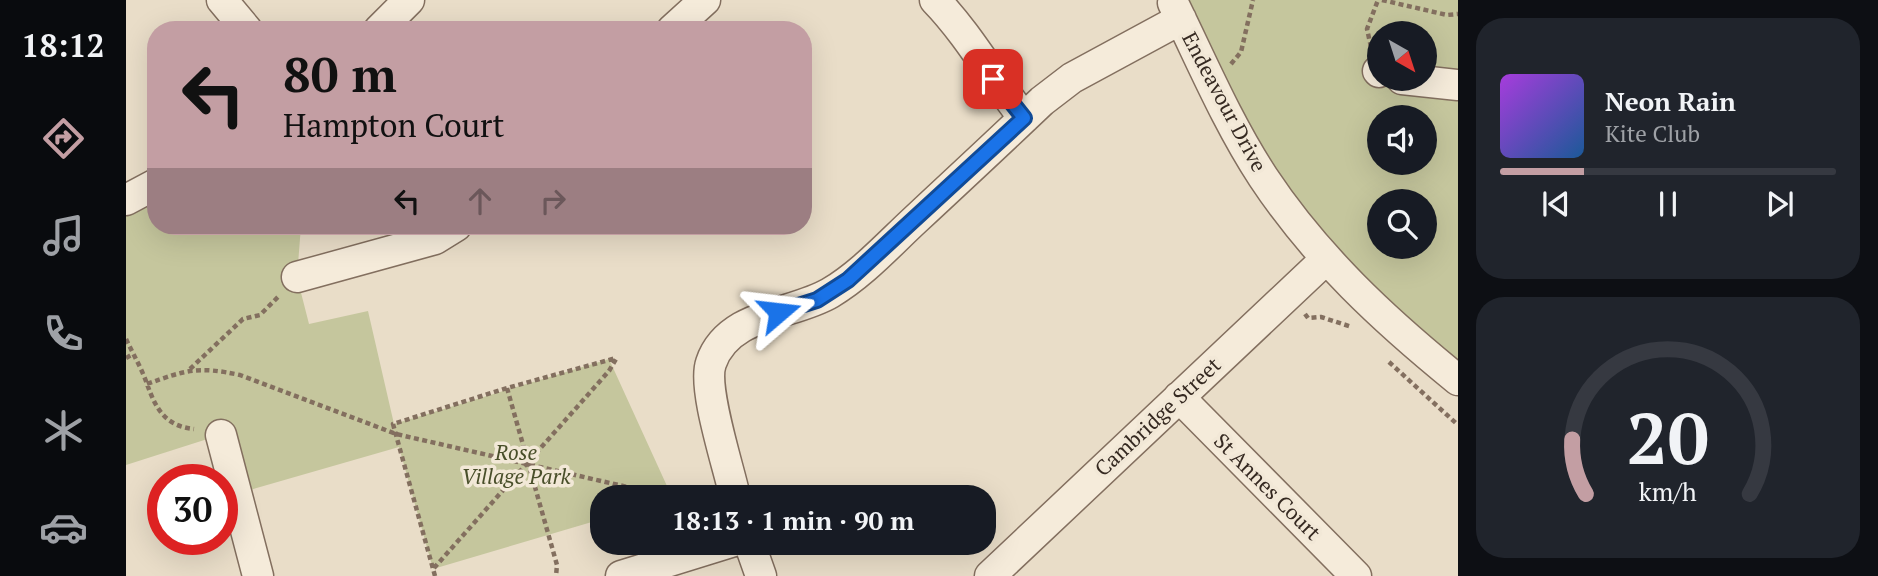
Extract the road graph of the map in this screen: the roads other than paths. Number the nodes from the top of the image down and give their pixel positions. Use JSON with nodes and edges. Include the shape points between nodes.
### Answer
{"nodes":[{"id":1,"x":222,"y":0,"type":"edge"},
{"id":2,"x":409,"y":0,"type":"edge"},
{"id":3,"x":705,"y":0,"type":"edge"},
{"id":4,"x":935,"y":0,"type":"edge"},
{"id":5,"x":1176,"y":9,"type":"edge"},
{"id":6,"x":240,"y":21,"type":"edge"},
{"id":7,"x":388,"y":21,"type":"edge"},
{"id":8,"x":682,"y":21,"type":"edge"},
{"id":9,"x":1437,"y":82,"type":"edge"},
{"id":10,"x":1458,"y":85,"type":"edge"},
{"id":11,"x":1024,"y":118,"type":"junction"},
{"id":12,"x":147,"y":189,"type":"edge"},
{"id":13,"x":126,"y":200,"type":"edge"},
{"id":14,"x":441,"y":235,"type":"edge"},
{"id":15,"x":1326,"y":259,"type":"junction"},
{"id":16,"x":297,"y":277,"type":"road end"},
{"id":17,"x":1458,"y":380,"type":"edge"},
{"id":18,"x":1179,"y":397,"type":"junction"},
{"id":19,"x":220,"y":435,"type":"road end"},
{"id":20,"x":732,"y":485,"type":"edge"},
{"id":21,"x":689,"y":555,"type":"edge"},
{"id":22,"x":754,"y":555,"type":"edge"},
{"id":23,"x":258,"y":576,"type":"edge"},
{"id":24,"x":621,"y":576,"type":"edge"},
{"id":25,"x":761,"y":576,"type":"edge"},
{"id":26,"x":990,"y":576,"type":"edge"},
{"id":27,"x":1356,"y":576,"type":"edge"}],
"edges":[{"from":1,"to":6,"type":"street"},
{"from":2,"to":7,"type":"street"},
{"from":3,"to":8,"type":"street"},
{"from":4,"to":11,"type":"street","via":[[963,29],[993,79]]},
{"from":5,"to":11,"type":"street","via":[[1072,78]]},
{"from":5,"to":15,"type":"street","name":"Endeavour Drive","via":[[1263,177]]},
{"from":9,"to":10,"type":"street"},
{"from":11,"to":20,"type":"street","via":[[848,280],[817,300],[749,323],[722,345],[711,362],[708,382]]},
{"from":12,"to":13,"type":"street"},
{"from":14,"to":16,"type":"street"},
{"from":15,"to":17,"type":"street","name":"Endeavour Drive","via":[[1366,301]]},
{"from":15,"to":18,"type":"street","name":"Cambridge Street"},
{"from":18,"to":26,"type":"street","name":"Cambridge Street"},
{"from":18,"to":27,"type":"street","name":"St Annes Court"},
{"from":19,"to":23,"type":"street"},
{"from":21,"to":24,"type":"street"},
{"from":22,"to":25,"type":"street"}]}
